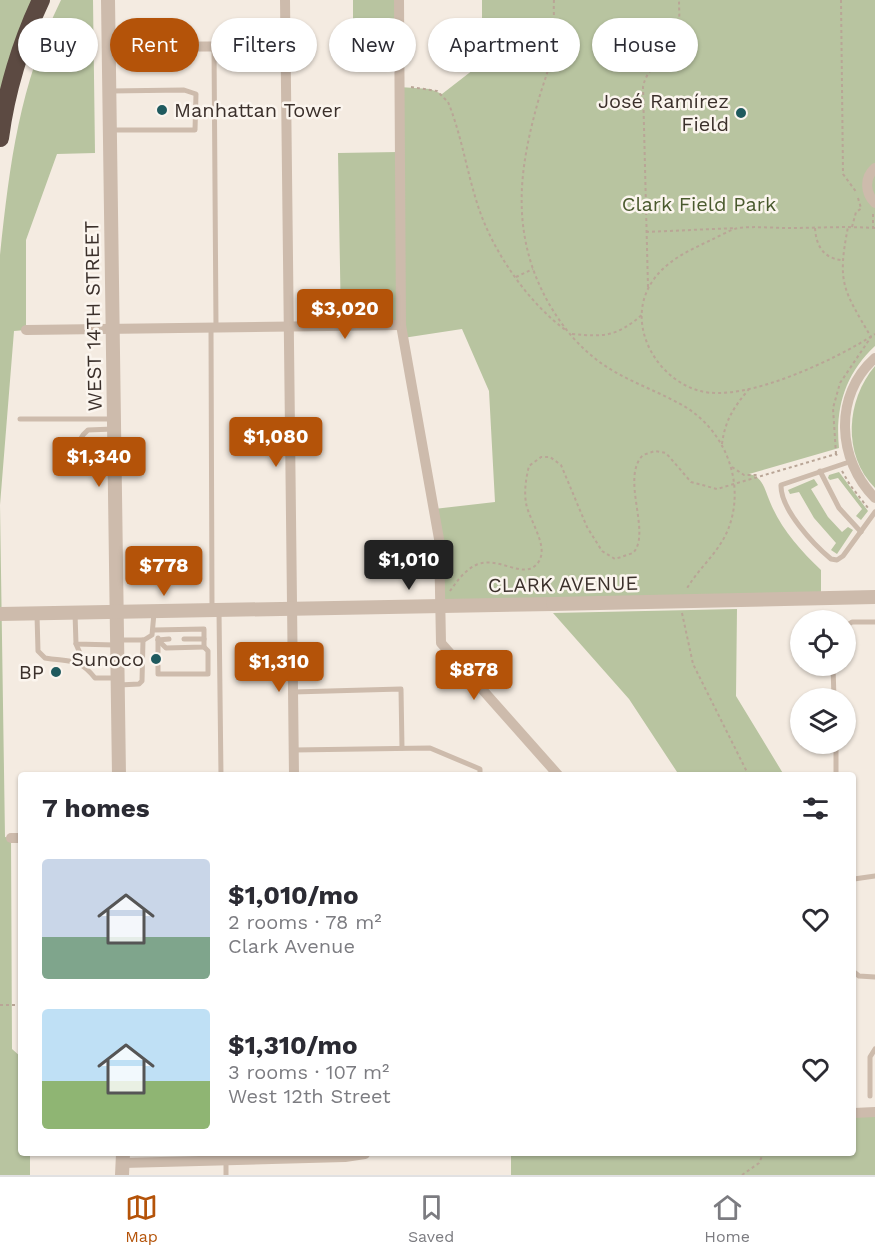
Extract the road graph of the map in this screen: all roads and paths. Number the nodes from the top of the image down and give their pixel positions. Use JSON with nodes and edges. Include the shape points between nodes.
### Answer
{"nodes":[{"id":1,"x":41,"y":0,"type":"edge"},
{"id":2,"x":108,"y":0,"type":"edge"},
{"id":3,"x":285,"y":0,"type":"edge"},
{"id":4,"x":399,"y":0,"type":"edge"},
{"id":5,"x":554,"y":0,"type":"edge"},
{"id":6,"x":679,"y":0,"type":"edge"},
{"id":7,"x":841,"y":0,"type":"edge"},
{"id":8,"x":285,"y":18,"type":"edge"},
{"id":9,"x":211,"y":46,"type":"edge"},
{"id":10,"x":109,"y":47,"type":"junction"},
{"id":11,"x":214,"y":72,"type":"edge"},
{"id":12,"x":286,"y":72,"type":"edge"},
{"id":13,"x":408,"y":87,"type":"dead end"},
{"id":14,"x":110,"y":91,"type":"junction"},
{"id":15,"x":110,"y":130,"type":"junction"},
{"id":16,"x":0,"y":138,"type":"edge"},
{"id":17,"x":875,"y":168,"type":"edge"},
{"id":18,"x":875,"y":203,"type":"edge"},
{"id":19,"x":861,"y":208,"type":"junction"},
{"id":20,"x":850,"y":227,"type":"junction"},
{"id":21,"x":737,"y":228,"type":"junction"},
{"id":22,"x":815,"y":228,"type":"junction"},
{"id":23,"x":874,"y":228,"type":"edge"},
{"id":24,"x":646,"y":232,"type":"junction"},
{"id":25,"x":841,"y":260,"type":"junction"},
{"id":26,"x":533,"y":269,"type":"junction"},
{"id":27,"x":516,"y":277,"type":"junction"},
{"id":28,"x":648,"y":290,"type":"junction"},
{"id":29,"x":643,"y":314,"type":"junction"},
{"id":30,"x":401,"y":325,"type":"junction"},
{"id":31,"x":214,"y":326,"type":"junction"},
{"id":32,"x":288,"y":326,"type":"junction"},
{"id":33,"x":113,"y":329,"type":"junction"},
{"id":34,"x":26,"y":330,"type":"dead end"},
{"id":35,"x":570,"y":333,"type":"junction"},
{"id":36,"x":875,"y":334,"type":"edge"},
{"id":37,"x":871,"y":337,"type":"junction"},
{"id":38,"x":875,"y":358,"type":"edge"},
{"id":39,"x":749,"y":389,"type":"junction"},
{"id":40,"x":20,"y":419,"type":"dead end"},
{"id":41,"x":114,"y":424,"type":"junction"},
{"id":42,"x":722,"y":446,"type":"junction"},
{"id":43,"x":838,"y":457,"type":"dead end"},
{"id":44,"x":852,"y":461,"type":"junction"},
{"id":45,"x":731,"y":466,"type":"junction"},
{"id":46,"x":820,"y":471,"type":"junction"},
{"id":47,"x":115,"y":473,"type":"junction"},
{"id":48,"x":757,"y":475,"type":"junction"},
{"id":49,"x":735,"y":485,"type":"junction"},
{"id":50,"x":875,"y":498,"type":"edge"},
{"id":51,"x":875,"y":512,"type":"edge"},
{"id":52,"x":861,"y":532,"type":"junction"},
{"id":53,"x":450,"y":591,"type":"dead end"},
{"id":54,"x":684,"y":594,"type":"dead end"},
{"id":55,"x":875,"y":597,"type":"edge"},
{"id":56,"x":440,"y":605,"type":"junction"},
{"id":57,"x":682,"y":606,"type":"dead end"},
{"id":58,"x":292,"y":609,"type":"junction"},
{"id":59,"x":154,"y":613,"type":"junction"},
{"id":60,"x":0,"y":614,"type":"edge"},
{"id":61,"x":37,"y":614,"type":"junction"},
{"id":62,"x":75,"y":614,"type":"junction"},
{"id":63,"x":117,"y":614,"type":"junction"},
{"id":64,"x":207,"y":618,"type":"junction"},
{"id":65,"x":856,"y":622,"type":"edge"},
{"id":66,"x":875,"y":622,"type":"edge"},
{"id":67,"x":156,"y":630,"type":"junction"},
{"id":68,"x":169,"y":639,"type":"dead end"},
{"id":69,"x":184,"y":639,"type":"dead end"},
{"id":70,"x":204,"y":639,"type":"junction"},
{"id":71,"x":143,"y":640,"type":"junction"},
{"id":72,"x":158,"y":640,"type":"junction"},
{"id":73,"x":117,"y":642,"type":"junction"},
{"id":74,"x":75,"y":644,"type":"junction"},
{"id":75,"x":204,"y":647,"type":"junction"},
{"id":76,"x":158,"y":652,"type":"dead end"},
{"id":77,"x":158,"y":666,"type":"dead end"},
{"id":78,"x":86,"y":667,"type":"junction"},
{"id":79,"x":118,"y":681,"type":"junction"},
{"id":80,"x":293,"y":692,"type":"junction"},
{"id":81,"x":402,"y":748,"type":"junction"},
{"id":82,"x":293,"y":750,"type":"junction"},
{"id":83,"x":836,"y":754,"type":"edge"},
{"id":84,"x":118,"y":772,"type":"edge"},
{"id":85,"x":221,"y":772,"type":"edge"},
{"id":86,"x":294,"y":772,"type":"edge"},
{"id":87,"x":480,"y":772,"type":"edge"},
{"id":88,"x":555,"y":772,"type":"edge"},
{"id":89,"x":747,"y":772,"type":"edge"},
{"id":90,"x":836,"y":772,"type":"edge"},
{"id":91,"x":875,"y":876,"type":"edge"},
{"id":92,"x":856,"y":879,"type":"edge"},
{"id":93,"x":856,"y":974,"type":"edge"},
{"id":94,"x":875,"y":977,"type":"edge"},
{"id":95,"x":0,"y":1005,"type":"edge"},
{"id":96,"x":18,"y":1005,"type":"edge"},
{"id":97,"x":875,"y":1049,"type":"edge"},
{"id":98,"x":870,"y":1096,"type":"dead end"},
{"id":99,"x":875,"y":1112,"type":"edge"},
{"id":100,"x":856,"y":1113,"type":"edge"},
{"id":101,"x":352,"y":1156,"type":"edge"},
{"id":102,"x":762,"y":1156,"type":"edge"},
{"id":103,"x":226,"y":1160,"type":"junction"},
{"id":104,"x":123,"y":1166,"type":"edge"},
{"id":105,"x":226,"y":1175,"type":"edge"},
{"id":106,"x":742,"y":1175,"type":"edge"}],
"edges":[{"from":1,"to":16,"type":"highway","via":[[3,114]]},
{"from":2,"to":10,"type":"street","name":"WEST 14TH STREET"},
{"from":3,"to":8,"type":"street"},
{"from":4,"to":30,"type":"street"},
{"from":5,"to":26,"type":"path","via":[[553,50],[525,153],[521,185],[522,222]]},
{"from":6,"to":24,"type":"path","via":[[676,41],[647,73],[643,87]]},
{"from":7,"to":19,"type":"path","via":[[843,174],[856,190]]},
{"from":9,"to":10,"type":"street"},
{"from":10,"to":14,"type":"street","name":"WEST 14TH STREET"},
{"from":11,"to":31,"type":"lane"},
{"from":12,"to":32,"type":"street"},
{"from":13,"to":27,"type":"path","via":[[437,91],[448,102],[480,210]]},
{"from":14,"to":15,"type":"street","name":"WEST 14TH STREET"},
{"from":14,"to":15,"type":"lane","via":[[184,90],[196,94],[195,130]]},
{"from":15,"to":33,"type":"street","name":"WEST 14TH STREET"},
{"from":17,"to":18,"type":"street","via":[[867,183],[867,192]]},
{"from":19,"to":20,"type":"path"},
{"from":19,"to":23,"type":"path","via":[[874,216]]},
{"from":20,"to":22,"type":"path"},
{"from":20,"to":23,"type":"path"},
{"from":20,"to":25,"type":"path"},
{"from":21,"to":22,"type":"path"},
{"from":21,"to":24,"type":"path"},
{"from":21,"to":28,"type":"path","via":[[673,260]]},
{"from":22,"to":25,"type":"path","via":[[820,249]]},
{"from":24,"to":28,"type":"path"},
{"from":25,"to":37,"type":"path","via":[[846,291]]},
{"from":26,"to":27,"type":"path"},
{"from":26,"to":35,"type":"path"},
{"from":27,"to":35,"type":"path"},
{"from":28,"to":29,"type":"path"},
{"from":29,"to":35,"type":"path","via":[[614,334],[602,337]]},
{"from":29,"to":39,"type":"path","via":[[649,348],[672,377],[702,391]]},
{"from":30,"to":32,"type":"street"},
{"from":30,"to":56,"type":"street","via":[[439,538]]},
{"from":31,"to":32,"type":"street"},
{"from":31,"to":33,"type":"street"},
{"from":31,"to":64,"type":"lane"},
{"from":32,"to":58,"type":"street"},
{"from":33,"to":34,"type":"street"},
{"from":33,"to":41,"type":"street","name":"WEST 14TH STREET"},
{"from":35,"to":42,"type":"path","via":[[614,372],[697,416]]},
{"from":36,"to":37,"type":"path"},
{"from":37,"to":39,"type":"path","via":[[806,370]]},
{"from":38,"to":44,"type":"street","via":[[859,375],[848,403],[846,449]]},
{"from":39,"to":42,"type":"path","via":[[733,407]]},
{"from":40,"to":41,"type":"lane"},
{"from":41,"to":47,"type":"street","name":"WEST 14TH STREET"},
{"from":41,"to":47,"type":"lane","via":[[88,430],[79,441],[78,456],[90,473]]},
{"from":42,"to":45,"type":"path"},
{"from":43,"to":48,"type":"path","via":[[836,454]]},
{"from":44,"to":46,"type":"lane"},
{"from":44,"to":50,"type":"street","via":[[855,472]]},
{"from":45,"to":48,"type":"path","via":[[744,475]]},
{"from":45,"to":49,"type":"path"},
{"from":46,"to":52,"type":"lane","via":[[839,508]]},
{"from":46,"to":52,"type":"lane","via":[[781,485],[796,521],[831,559],[843,556]]},
{"from":47,"to":63,"type":"street","name":"WEST 14TH STREET"},
{"from":48,"to":49,"type":"path"},
{"from":49,"to":53,"type":"path","via":[[717,489],[698,486],[682,475],[666,453],[643,455],[636,465],[638,545],[633,553],[615,559],[602,551],[587,526],[561,465],[541,457],[529,466],[525,487],[529,516],[542,548],[540,560],[532,568],[521,570],[506,563],[485,562],[465,573]]},
{"from":49,"to":54,"type":"path","via":[[732,518],[722,543]]},
{"from":51,"to":52,"type":"lane"},
{"from":55,"to":56,"type":"street","name":"CLARK AVENUE","bridge":true},
{"from":56,"to":58,"type":"street","name":"CLARK AVENUE"},
{"from":56,"to":88,"type":"street","via":[[441,643]]},
{"from":57,"to":89,"type":"path","via":[[693,664]]},
{"from":58,"to":64,"type":"street","name":"CLARK AVENUE"},
{"from":58,"to":80,"type":"street"},
{"from":59,"to":63,"type":"street","name":"CLARK AVENUE"},
{"from":59,"to":64,"type":"street","name":"CLARK AVENUE"},
{"from":59,"to":67,"type":"lane"},
{"from":60,"to":61,"type":"street","name":"CLARK AVENUE"},
{"from":61,"to":62,"type":"street","name":"CLARK AVENUE"},
{"from":61,"to":78,"type":"lane","via":[[38,651],[45,658],[70,659]]},
{"from":62,"to":63,"type":"street","name":"CLARK AVENUE"},
{"from":62,"to":74,"type":"lane"},
{"from":63,"to":73,"type":"street","name":"WEST 14TH STREET"},
{"from":64,"to":67,"type":"lane"},
{"from":64,"to":70,"type":"lane"},
{"from":64,"to":85,"type":"lane"},
{"from":65,"to":66,"type":"lane"},
{"from":67,"to":71,"type":"lane"},
{"from":67,"to":72,"type":"lane"},
{"from":68,"to":72,"type":"lane"},
{"from":69,"to":70,"type":"lane"},
{"from":70,"to":75,"type":"lane"},
{"from":71,"to":73,"type":"lane"},
{"from":71,"to":79,"type":"lane","via":[[142,681]]},
{"from":72,"to":75,"type":"lane","via":[[166,648]]},
{"from":72,"to":76,"type":"lane"},
{"from":73,"to":74,"type":"lane"},
{"from":73,"to":79,"type":"street","name":"WEST 14TH STREET"},
{"from":74,"to":78,"type":"lane"},
{"from":75,"to":77,"type":"lane","via":[[208,651],[208,674],[158,674]]},
{"from":78,"to":79,"type":"lane","via":[[95,678]]},
{"from":79,"to":84,"type":"street","name":"WEST 14TH STREET"},
{"from":80,"to":81,"type":"lane","via":[[401,689]]},
{"from":80,"to":82,"type":"street"},
{"from":81,"to":82,"type":"lane"},
{"from":81,"to":87,"type":"lane","via":[[430,748]]},
{"from":82,"to":86,"type":"street"},
{"from":83,"to":90,"type":"lane"},
{"from":91,"to":92,"type":"lane"},
{"from":93,"to":94,"type":"lane"},
{"from":95,"to":96,"type":"path"},
{"from":97,"to":98,"type":"lane","via":[[870,1057]]},
{"from":99,"to":100,"type":"street"},
{"from":101,"to":103,"type":"street"},
{"from":102,"to":106,"type":"path"},
{"from":103,"to":104,"type":"street"},
{"from":103,"to":105,"type":"lane"}]}
